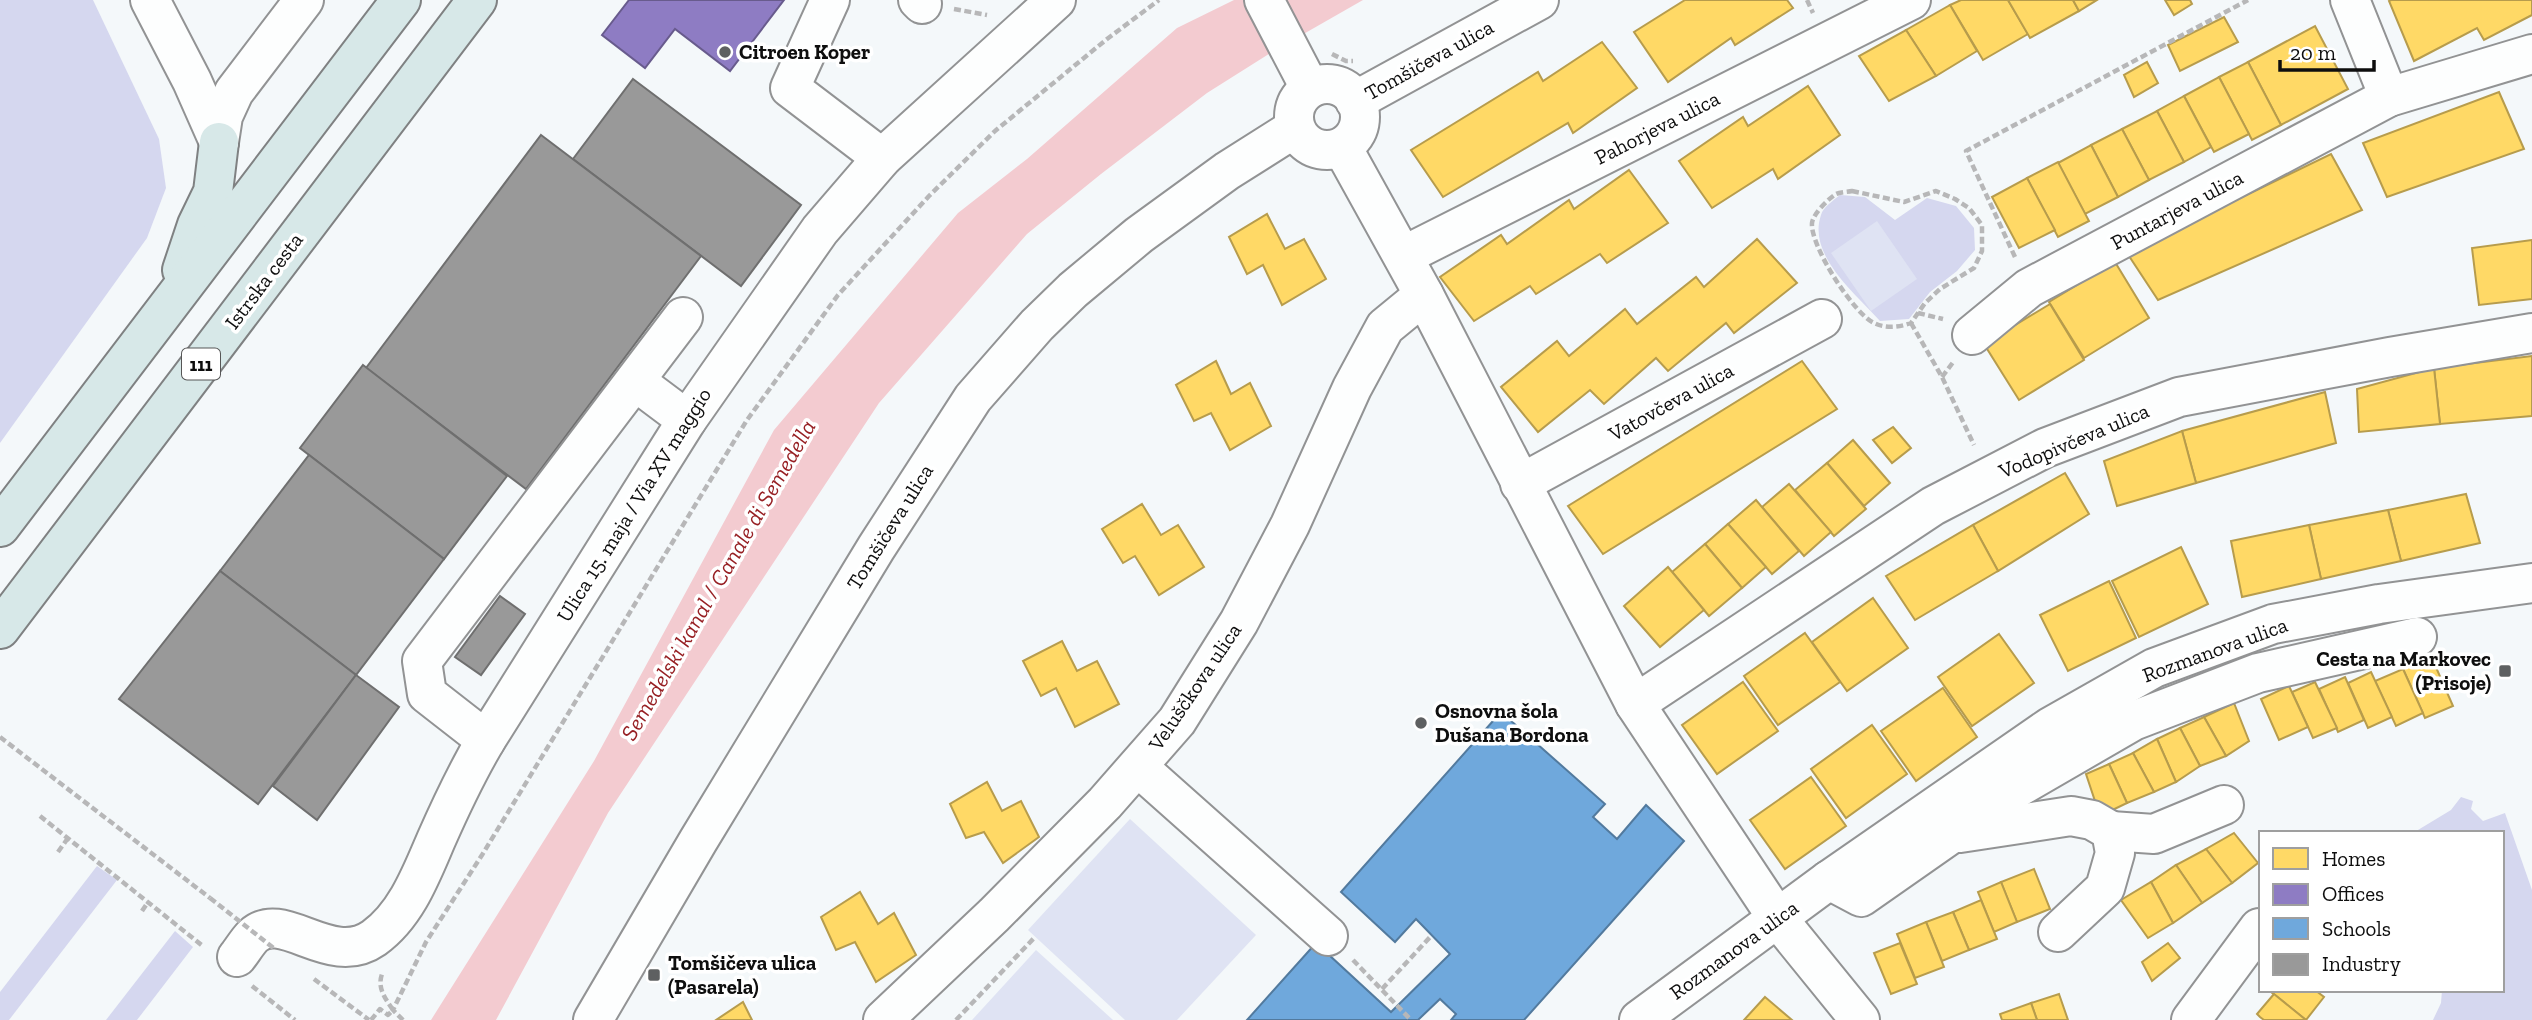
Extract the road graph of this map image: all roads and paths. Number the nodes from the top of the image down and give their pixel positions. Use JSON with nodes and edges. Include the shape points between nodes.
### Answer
{"nodes":[{"id":1,"x":150,"y":0,"type":"edge"},
{"id":2,"x":304,"y":0,"type":"edge"},
{"id":3,"x":401,"y":0,"type":"edge"},
{"id":4,"x":477,"y":0,"type":"edge"},
{"id":5,"x":830,"y":0,"type":"edge"},
{"id":6,"x":1159,"y":0,"type":"edge"},
{"id":7,"x":1264,"y":0,"type":"edge"},
{"id":8,"x":1539,"y":0,"type":"edge"},
{"id":9,"x":1911,"y":0,"type":"edge"},
{"id":10,"x":2248,"y":0,"type":"edge"},
{"id":11,"x":2351,"y":0,"type":"edge"},
{"id":12,"x":920,"y":2,"type":"edge"},
{"id":13,"x":1043,"y":11,"type":"edge"},
{"id":14,"x":1306,"y":49,"type":"junction"},
{"id":15,"x":2532,"y":54,"type":"edge"},
{"id":16,"x":1358,"y":62,"type":"dead end"},
{"id":17,"x":1310,"y":88,"type":"junction"},
{"id":18,"x":2389,"y":97,"type":"junction"},
{"id":19,"x":1355,"y":101,"type":"junction"},
{"id":20,"x":1295,"y":128,"type":"junction"},
{"id":21,"x":219,"y":142,"type":"junction"},
{"id":22,"x":1342,"y":147,"type":"junction"},
{"id":23,"x":882,"y":158,"type":"junction"},
{"id":24,"x":1403,"y":256,"type":"junction"},
{"id":25,"x":2029,"y":288,"type":"junction"},
{"id":26,"x":1424,"y":295,"type":"junction"},
{"id":27,"x":173,"y":299,"type":"junction"},
{"id":28,"x":683,"y":317,"type":"dead end"},
{"id":29,"x":1822,"y":320,"type":"dead end"},
{"id":30,"x":1911,"y":323,"type":"junction"},
{"id":31,"x":2532,"y":333,"type":"edge"},
{"id":32,"x":1972,"y":335,"type":"dead end"},
{"id":33,"x":635,"y":381,"type":"junction"},
{"id":34,"x":687,"y":420,"type":"junction"},
{"id":35,"x":1990,"y":477,"type":"junction"},
{"id":36,"x":1520,"y":484,"type":"junction"},
{"id":37,"x":0,"y":527,"type":"edge"},
{"id":38,"x":2532,"y":583,"type":"edge"},
{"id":39,"x":0,"y":629,"type":"edge"},
{"id":40,"x":2417,"y":637,"type":"dead end"},
{"id":41,"x":1635,"y":704,"type":"junction"},
{"id":42,"x":0,"y":737,"type":"edge"},
{"id":43,"x":486,"y":740,"type":"junction"},
{"id":44,"x":1138,"y":767,"type":"junction"},
{"id":45,"x":2224,"y":805,"type":"dead end"},
{"id":46,"x":40,"y":816,"type":"dead end"},
{"id":47,"x":2110,"y":831,"type":"junction"},
{"id":48,"x":1951,"y":834,"type":"junction"},
{"id":49,"x":68,"y":838,"type":"junction"},
{"id":50,"x":58,"y":852,"type":"dead end"},
{"id":51,"x":1829,"y":880,"type":"junction"},
{"id":52,"x":148,"y":902,"type":"junction"},
{"id":53,"x":142,"y":911,"type":"dead end"},
{"id":54,"x":1778,"y":919,"type":"junction"},
{"id":55,"x":2259,"y":928,"type":"edge"},
{"id":56,"x":2058,"y":932,"type":"dead end"},
{"id":57,"x":1432,"y":935,"type":"dead end"},
{"id":58,"x":1035,"y":937,"type":"dead end"},
{"id":59,"x":1337,"y":944,"type":"joint"},
{"id":60,"x":286,"y":958,"type":"dead end"},
{"id":61,"x":229,"y":962,"type":"junction"},
{"id":62,"x":307,"y":973,"type":"dead end"},
{"id":63,"x":1382,"y":989,"type":"junction"},
{"id":64,"x":388,"y":1015,"type":"dead end"},
{"id":65,"x":295,"y":1020,"type":"edge"},
{"id":66,"x":370,"y":1020,"type":"edge"},
{"id":67,"x":403,"y":1020,"type":"edge"},
{"id":68,"x":593,"y":1020,"type":"edge"},
{"id":69,"x":883,"y":1020,"type":"edge"},
{"id":70,"x":956,"y":1020,"type":"edge"},
{"id":71,"x":1410,"y":1020,"type":"edge"},
{"id":72,"x":1639,"y":1020,"type":"edge"},
{"id":73,"x":1860,"y":1020,"type":"edge"},
{"id":74,"x":2191,"y":1020,"type":"edge"}],
"edges":[{"from":1,"to":21,"type":"street"},
{"from":2,"to":21,"type":"street","via":[[233,92]]},
{"from":3,"to":27,"type":"highway"},
{"from":4,"to":39,"type":"highway","name":"Istrska cesta","number":"111"},
{"from":5,"to":23,"type":"street","via":[[790,88]]},
{"from":6,"to":67,"type":"path","via":[[995,131],[838,295],[747,420],[426,942],[393,1010]]},
{"from":7,"to":14,"type":"street"},
{"from":8,"to":19,"type":"street","name":"Tomšičeva ulica"},
{"from":9,"to":24,"type":"street","name":"Pahorjeva ulica"},
{"from":10,"to":25,"type":"path","via":[[1966,151]]},
{"from":11,"to":18,"type":"street"},
{"from":12,"to":13,"type":"path"},
{"from":13,"to":23,"type":"street","name":"Ulica 15. maja / Via XV maggio"},
{"from":14,"to":16,"type":"path"},
{"from":14,"to":17,"type":"street"},
{"from":15,"to":18,"type":"street","name":"Puntarjeva ulica"},
{"from":17,"to":19,"type":"street","via":[[1336,85]]},
{"from":17,"to":20,"type":"street","via":[[1296,106]]},
{"from":18,"to":25,"type":"street","name":"Puntarjeva ulica"},
{"from":19,"to":22,"type":"street","via":[[1357,131]]},
{"from":20,"to":22,"type":"street","via":[[1309,146],[1320,150]]},
{"from":20,"to":68,"type":"street","name":"Tomšičeva ulica","via":[[1139,235],[1073,290],[974,398],[869,560]]},
{"from":21,"to":27,"type":"highway","via":[[213,192]]},
{"from":22,"to":24,"type":"street"},
{"from":23,"to":34,"type":"street","name":"Ulica 15. maja / Via XV maggio","via":[[820,230]]},
{"from":24,"to":26,"type":"street"},
{"from":25,"to":32,"type":"street","name":"Puntarjeva ulica"},
{"from":26,"to":36,"type":"street"},
{"from":26,"to":44,"type":"street","name":"Veluščkova ulica","via":[[1385,327],[1239,622],[1177,721]]},
{"from":27,"to":37,"type":"highway"},
{"from":28,"to":33,"type":"street"},
{"from":29,"to":36,"type":"street","name":"Vatovčeva ulica"},
{"from":30,"to":30,"type":"path","via":[[1940,289],[1974,268],[1982,251],[1982,225],[1969,208],[1936,191],[1904,202],[1852,191],[1837,194],[1812,222],[1827,264],[1858,312],[1875,324]]},
{"from":30,"to":35,"type":"path"},
{"from":31,"to":35,"type":"street","name":"Vodopivčeva ulica","via":[[2179,397],[2045,449]]},
{"from":33,"to":34,"type":"street"},
{"from":33,"to":43,"type":"street","via":[[422,661],[427,694]]},
{"from":34,"to":43,"type":"street","name":"Ulica 15. maja / Via XV maggio"},
{"from":35,"to":41,"type":"street","name":"Vodopivčeva ulica","via":[[1933,506]]},
{"from":36,"to":41,"type":"street"},
{"from":38,"to":51,"type":"street","name":"Rozmanova ulica","via":[[2273,624],[2154,668],[2050,727]]},
{"from":40,"to":48,"type":"street","name":"Rozmanova ulica","via":[[2258,673],[2133,721],[2014,790]]},
{"from":41,"to":54,"type":"street"},
{"from":42,"to":60,"type":"path","bridge":true},
{"from":43,"to":61,"type":"street","name":"Ulica 15. maja / Via XV maggio","via":[[414,891],[374,939],[337,949],[278,929],[264,930]]},
{"from":44,"to":59,"type":"street"},
{"from":44,"to":69,"type":"street","name":"Veluščkova ulica","via":[[994,915]]},
{"from":45,"to":47,"type":"street","name":"Rozmanova ulica","via":[[2154,834]]},
{"from":46,"to":49,"type":"path"},
{"from":47,"to":48,"type":"street","name":"Rozmanova ulica","via":[[2092,820],[2071,816]]},
{"from":47,"to":56,"type":"street","via":[[2115,853],[2105,888]]},
{"from":48,"to":51,"type":"street","name":"Rozmanova ulica","via":[[1861,897]]},
{"from":49,"to":50,"type":"path"},
{"from":49,"to":52,"type":"path"},
{"from":51,"to":54,"type":"street","name":"Rozmanova ulica"},
{"from":52,"to":53,"type":"path"},
{"from":52,"to":61,"type":"path"},
{"from":54,"to":72,"type":"street","name":"Rozmanova ulica"},
{"from":54,"to":73,"type":"street"},
{"from":55,"to":74,"type":"street"},
{"from":57,"to":63,"type":"path"},
{"from":58,"to":70,"type":"path"},
{"from":59,"to":63,"type":"path"},
{"from":61,"to":65,"type":"path"},
{"from":62,"to":66,"type":"path"},
{"from":63,"to":71,"type":"path"},
{"from":64,"to":66,"type":"path","via":[[380,1009]]}]}
